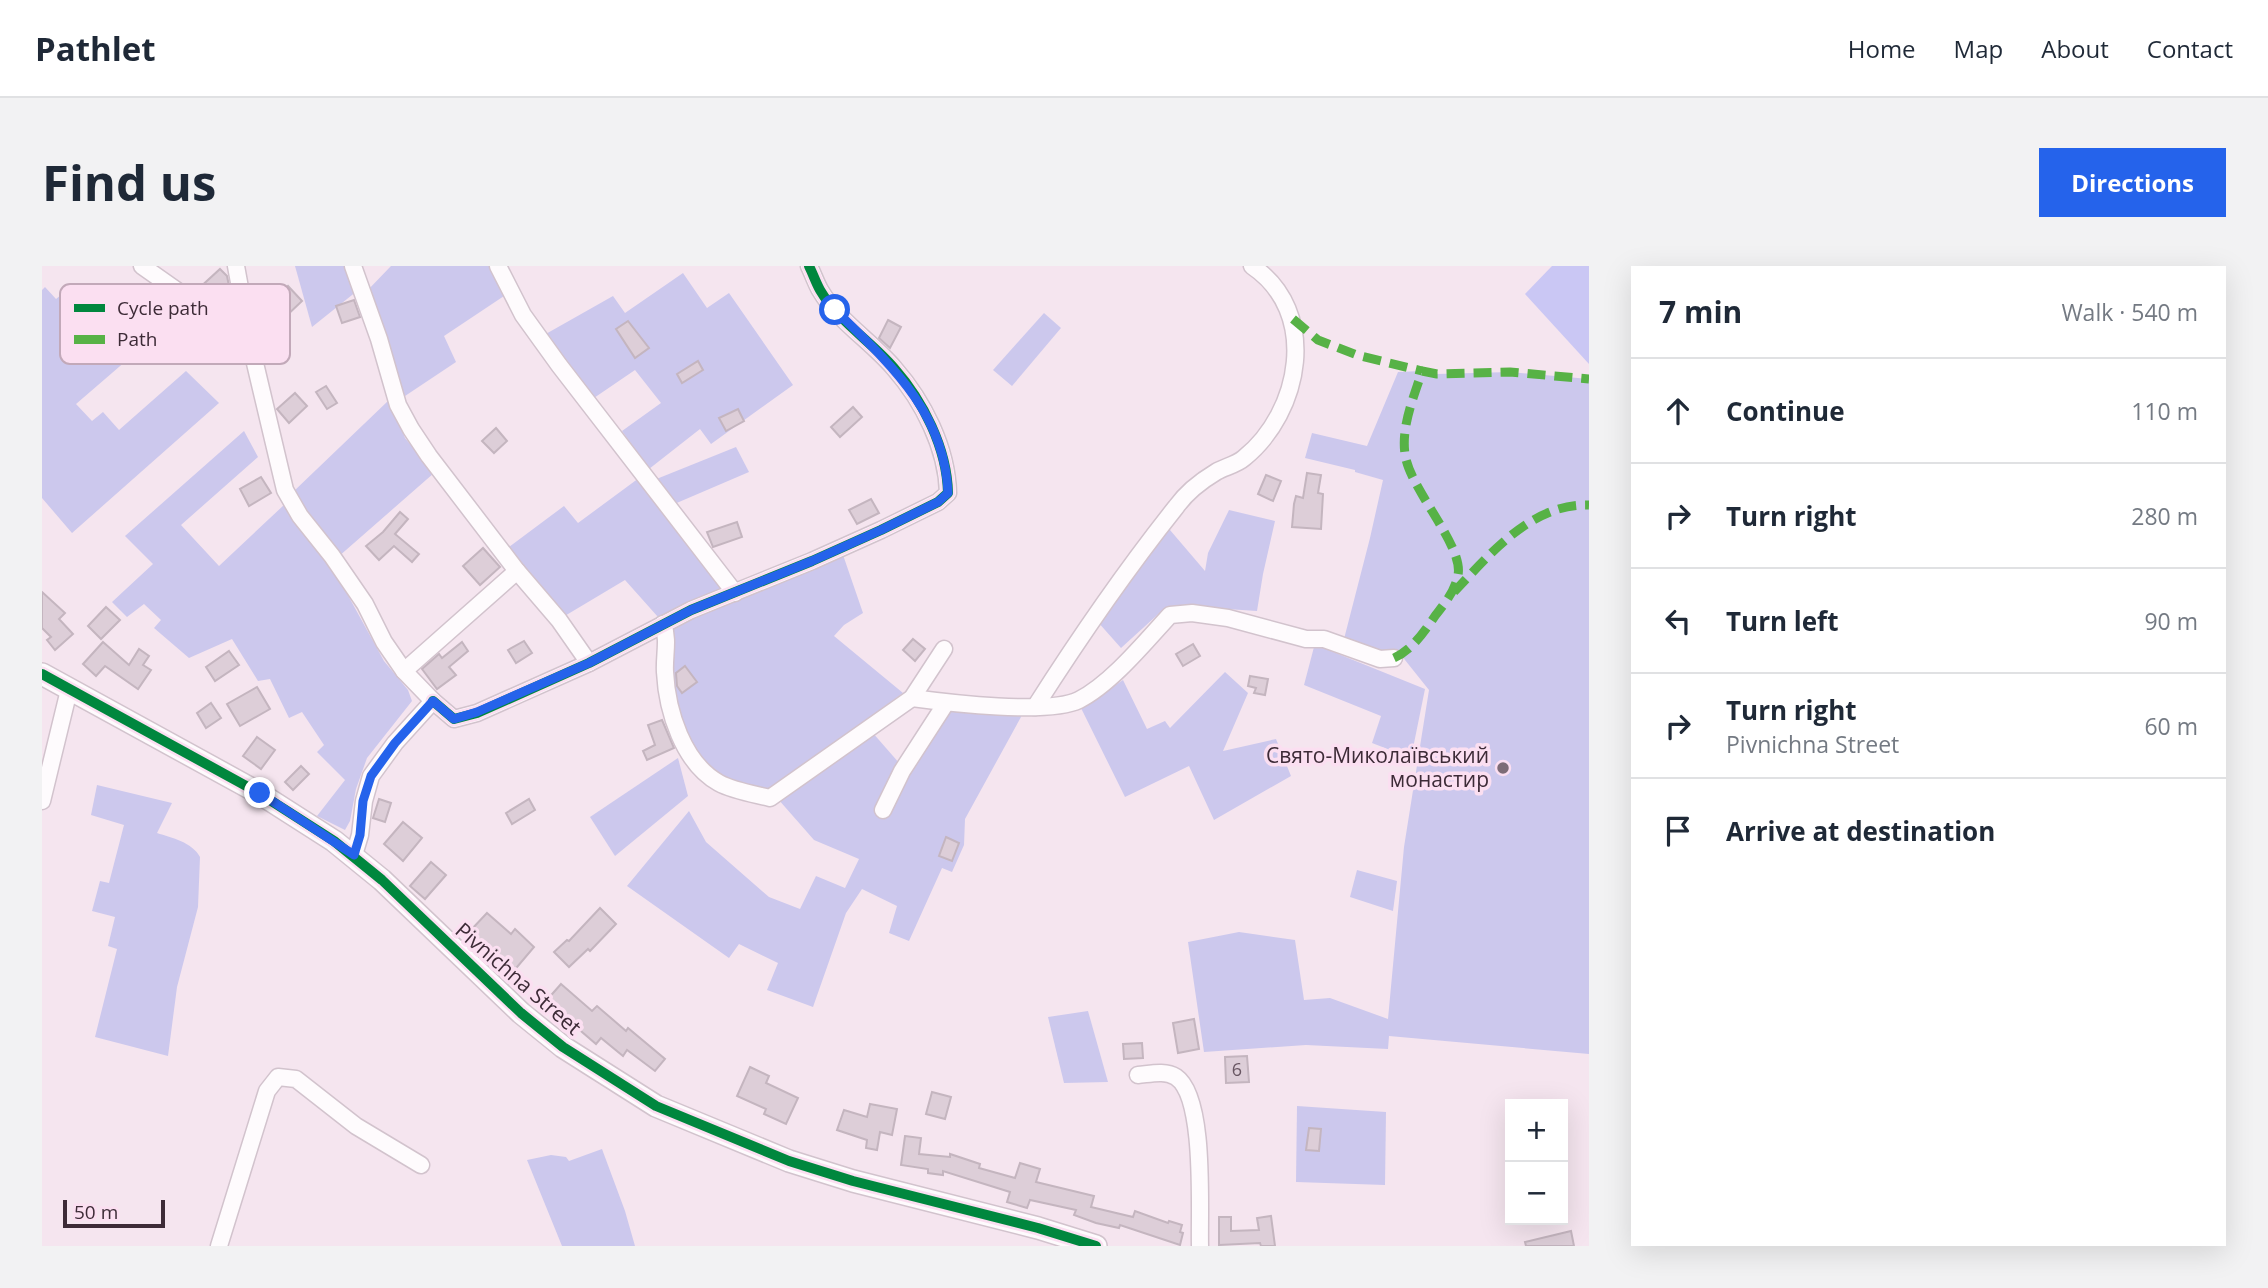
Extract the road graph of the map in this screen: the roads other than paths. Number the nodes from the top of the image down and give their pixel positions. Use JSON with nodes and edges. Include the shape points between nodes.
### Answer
{"nodes":[{"id":1,"x":142,"y":266,"type":"edge"},
{"id":2,"x":236,"y":266,"type":"edge"},
{"id":3,"x":353,"y":266,"type":"edge"},
{"id":4,"x":498,"y":266,"type":"edge"},
{"id":5,"x":809,"y":266,"type":"edge"},
{"id":6,"x":1252,"y":266,"type":"edge"},
{"id":7,"x":168,"y":284,"type":"edge"},
{"id":8,"x":239,"y":284,"type":"edge"},
{"id":9,"x":255,"y":364,"type":"edge"},
{"id":10,"x":517,"y":571,"type":"junction"},
{"id":11,"x":735,"y":593,"type":"junction"},
{"id":12,"x":663,"y":624,"type":"junction"},
{"id":13,"x":944,"y":649,"type":"dead end"},
{"id":14,"x":1394,"y":658,"type":"dead end"},
{"id":15,"x":589,"y":663,"type":"junction"},
{"id":16,"x":404,"y":671,"type":"junction"},
{"id":17,"x":43,"y":677,"type":"edge"},
{"id":18,"x":69,"y":690,"type":"junction"},
{"id":19,"x":912,"y":698,"type":"junction"},
{"id":20,"x":433,"y":701,"type":"junction"},
{"id":21,"x":946,"y":703,"type":"junction"},
{"id":22,"x":1035,"y":707,"type":"junction"},
{"id":23,"x":42,"y":801,"type":"edge"},
{"id":24,"x":883,"y":810,"type":"dead end"},
{"id":25,"x":354,"y":855,"type":"junction"},
{"id":26,"x":1139,"y":1074,"type":"dead end"},
{"id":27,"x":421,"y":1165,"type":"dead end"},
{"id":28,"x":219,"y":1246,"type":"edge"},
{"id":29,"x":1096,"y":1246,"type":"edge"},
{"id":30,"x":1200,"y":1246,"type":"edge"}],
"edges":[{"from":1,"to":7,"type":"street"},
{"from":2,"to":8,"type":"street"},
{"from":3,"to":10,"type":"street","via":[[398,405],[429,456]]},
{"from":4,"to":11,"type":"street","via":[[523,314],[559,365]]},
{"from":5,"to":11,"type":"street","via":[[835,310],[893,367],[920,402],[938,446],[948,493],[881,530]]},
{"from":6,"to":22,"type":"street","via":[[1283,298],[1293,319],[1293,381],[1274,428],[1243,459],[1216,472],[1178,504]]},
{"from":9,"to":16,"type":"street","via":[[285,490],[365,604]]},
{"from":10,"to":15,"type":"street"},
{"from":10,"to":16,"type":"street"},
{"from":11,"to":12,"type":"street"},
{"from":12,"to":15,"type":"street"},
{"from":12,"to":19,"type":"street","via":[[669,701],[681,740],[699,769],[721,784],[771,798]]},
{"from":13,"to":19,"type":"street"},
{"from":14,"to":22,"type":"street","via":[[1380,659],[1324,639],[1306,639],[1228,618],[1170,615],[1120,669],[1080,699],[1056,708]]},
{"from":15,"to":20,"type":"street","via":[[454,719]]},
{"from":16,"to":20,"type":"street"},
{"from":17,"to":18,"type":"street","name":"Pivnichna Street"},
{"from":18,"to":23,"type":"street"},
{"from":18,"to":25,"type":"street","name":"Pivnichna Street","via":[[260,793]]},
{"from":19,"to":21,"type":"street"},
{"from":20,"to":25,"type":"street","via":[[371,776]]},
{"from":21,"to":22,"type":"street"},
{"from":21,"to":24,"type":"street"},
{"from":25,"to":29,"type":"street","name":"Pivnichna Street","via":[[521,1013],[563,1047],[656,1106],[789,1161]]},
{"from":26,"to":30,"type":"street","via":[[1173,1075],[1189,1091],[1199,1154]]},
{"from":27,"to":28,"type":"street","via":[[356,1126],[296,1079],[278,1077],[267,1091]]}]}
